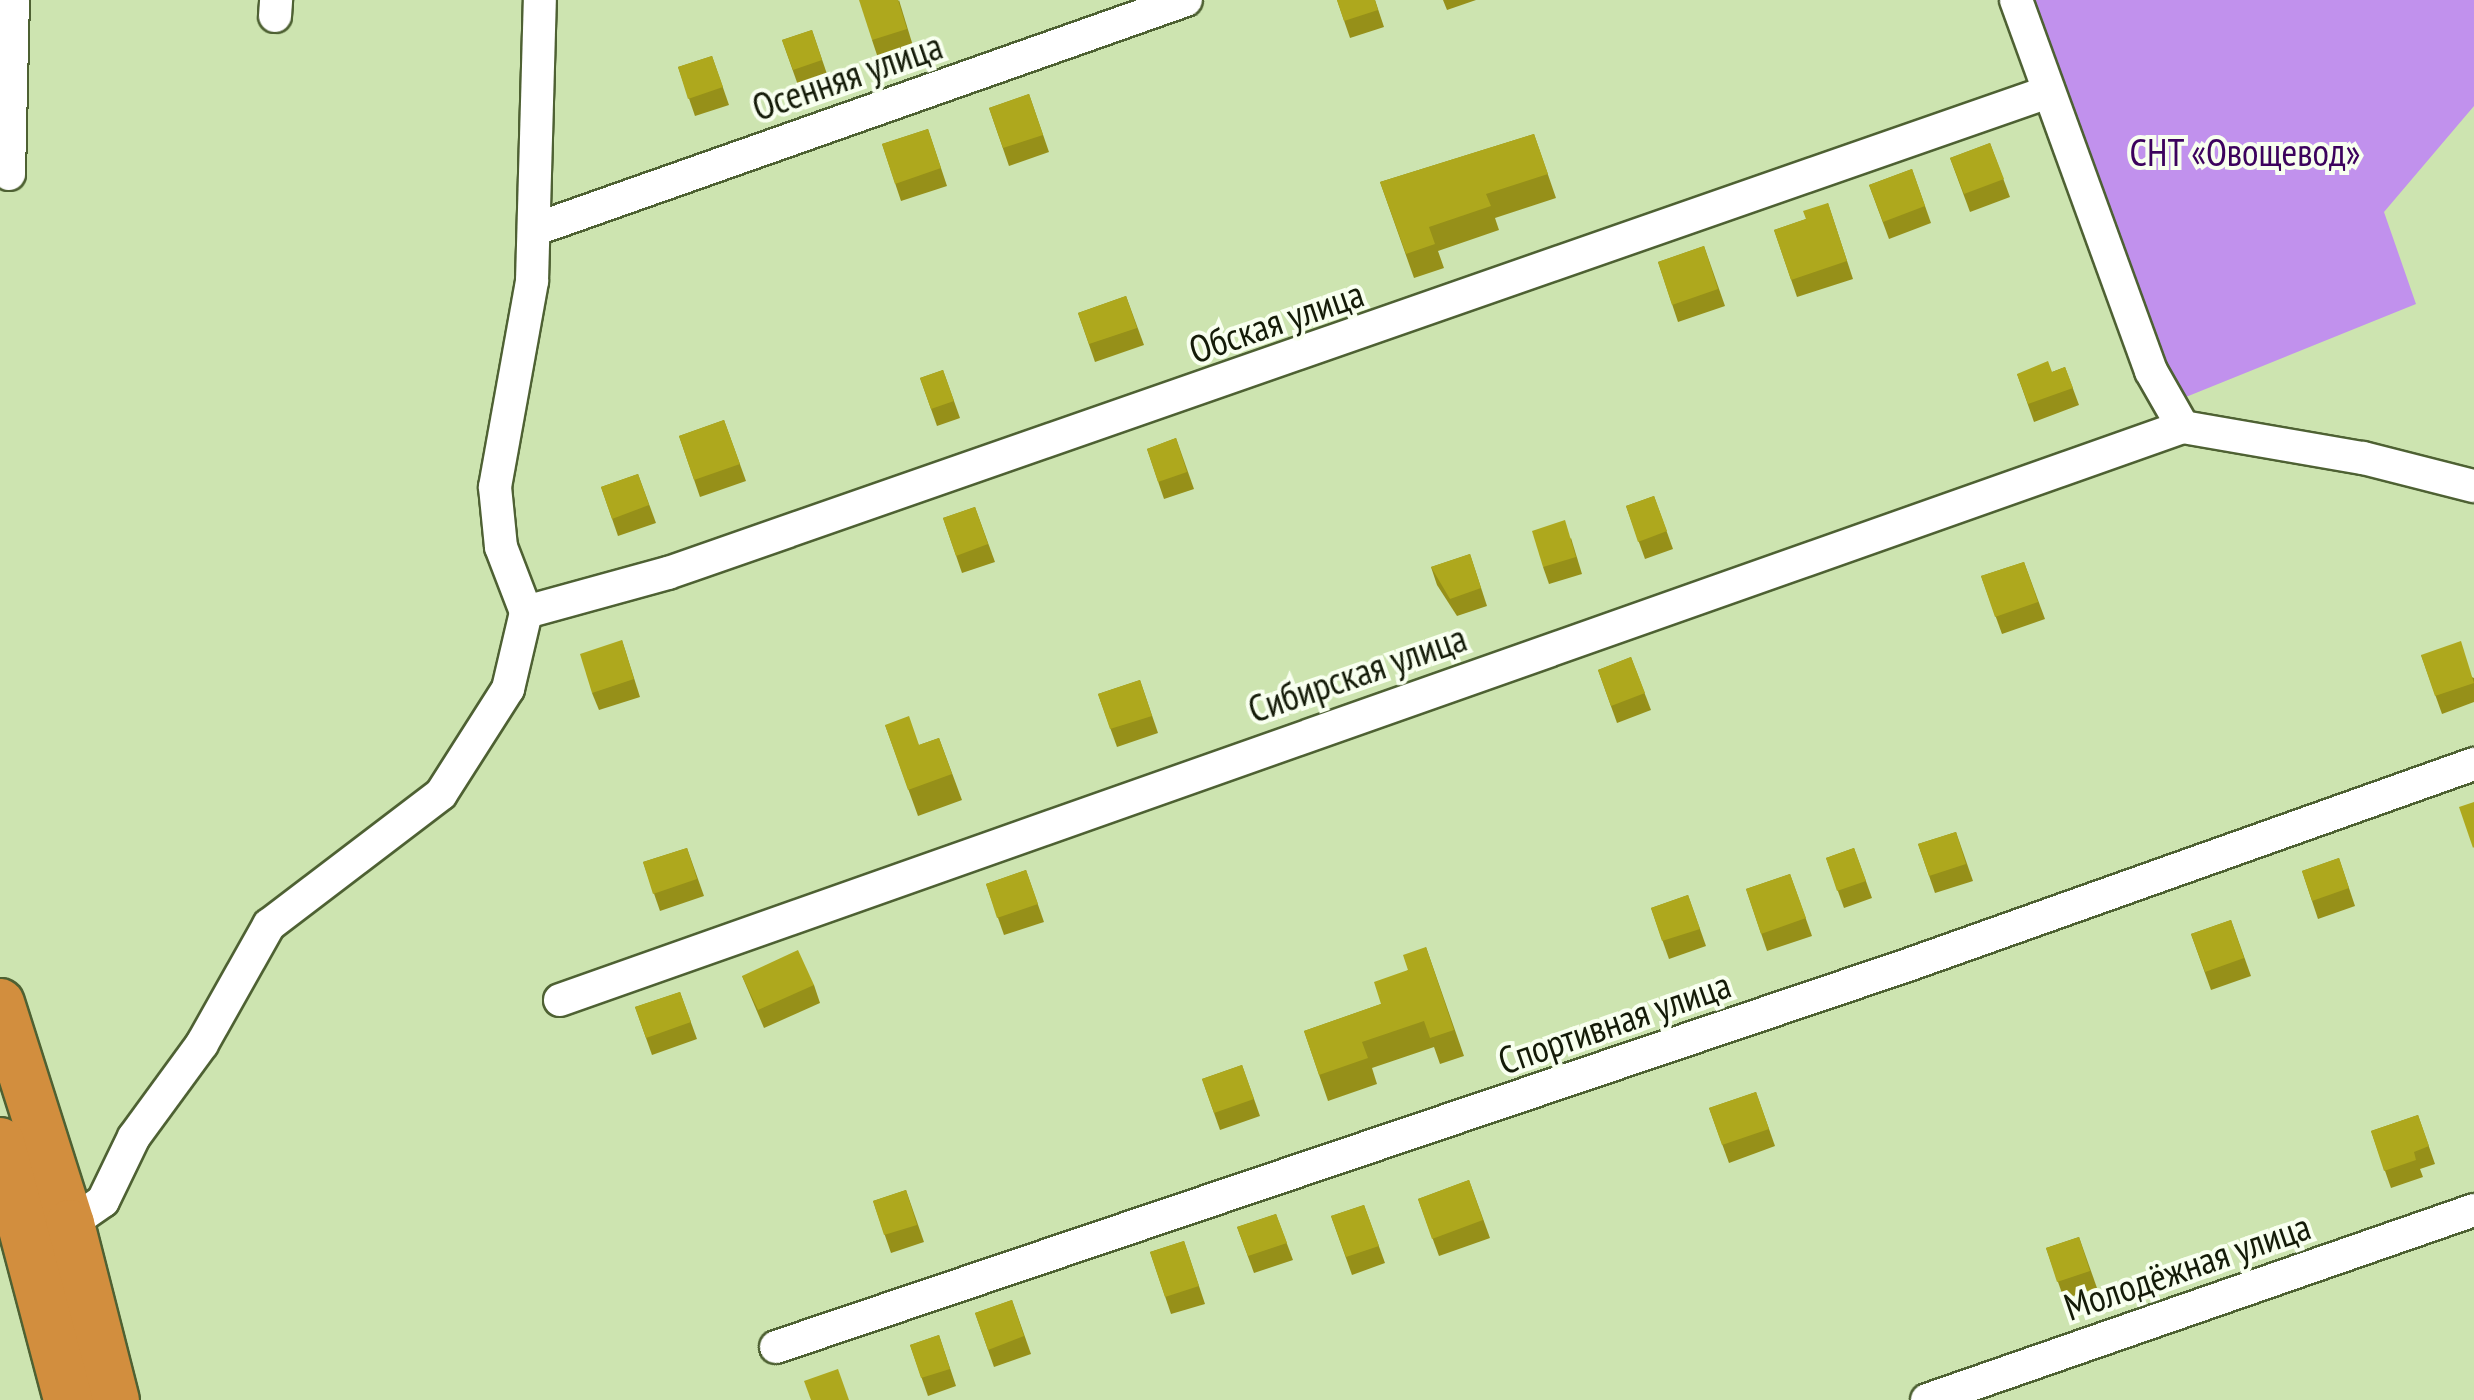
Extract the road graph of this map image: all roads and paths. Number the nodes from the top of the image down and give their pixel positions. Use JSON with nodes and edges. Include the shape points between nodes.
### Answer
{"nodes":[{"id":1,"x":13,"y":0,"type":"edge"},
{"id":2,"x":540,"y":0,"type":"edge"},
{"id":3,"x":1186,"y":0,"type":"edge"},
{"id":4,"x":2016,"y":0,"type":"edge"},
{"id":5,"x":2048,"y":92,"type":"junction"},
{"id":6,"x":10,"y":174,"type":"dead end"},
{"id":7,"x":536,"y":229,"type":"junction"},
{"id":8,"x":2183,"y":427,"type":"junction"},
{"id":9,"x":2474,"y":486,"type":"edge"},
{"id":10,"x":526,"y":612,"type":"junction"},
{"id":11,"x":2474,"y":764,"type":"edge"},
{"id":12,"x":560,"y":1000,"type":"dead end"},
{"id":13,"x":0,"y":1004,"type":"edge"},
{"id":14,"x":0,"y":1142,"type":"edge"},
{"id":15,"x":2474,"y":1210,"type":"edge"},
{"id":16,"x":70,"y":1224,"type":"junction"},
{"id":17,"x":776,"y":1347,"type":"dead end"},
{"id":18,"x":68,"y":1400,"type":"edge"},
{"id":19,"x":115,"y":1400,"type":"edge"},
{"id":20,"x":1926,"y":1400,"type":"edge"}],
"edges":[{"from":1,"to":6,"type":"street"},
{"from":2,"to":7,"type":"street"},
{"from":3,"to":7,"type":"street","name":"Осенняя улица"},
{"from":4,"to":5,"type":"street"},
{"from":5,"to":8,"type":"street","via":[[2150,370]]},
{"from":5,"to":10,"type":"street","name":"Обская улица","via":[[668,573]]},
{"from":7,"to":10,"type":"street","via":[[495,487],[500,548]]},
{"from":8,"to":9,"type":"street","via":[[2363,458]]},
{"from":8,"to":12,"type":"street","name":"Сибирская улица"},
{"from":10,"to":16,"type":"street","via":[[508,688],[442,794],[268,926],[202,1044],[134,1137],[103,1201]]},
{"from":11,"to":17,"type":"street","name":"Спортивная улица","via":[[1905,966]]},
{"from":13,"to":16,"type":"highway"},
{"from":14,"to":18,"type":"highway"},
{"from":15,"to":20,"type":"street","name":"Молодёжная улица"},
{"from":16,"to":19,"type":"highway"}]}
